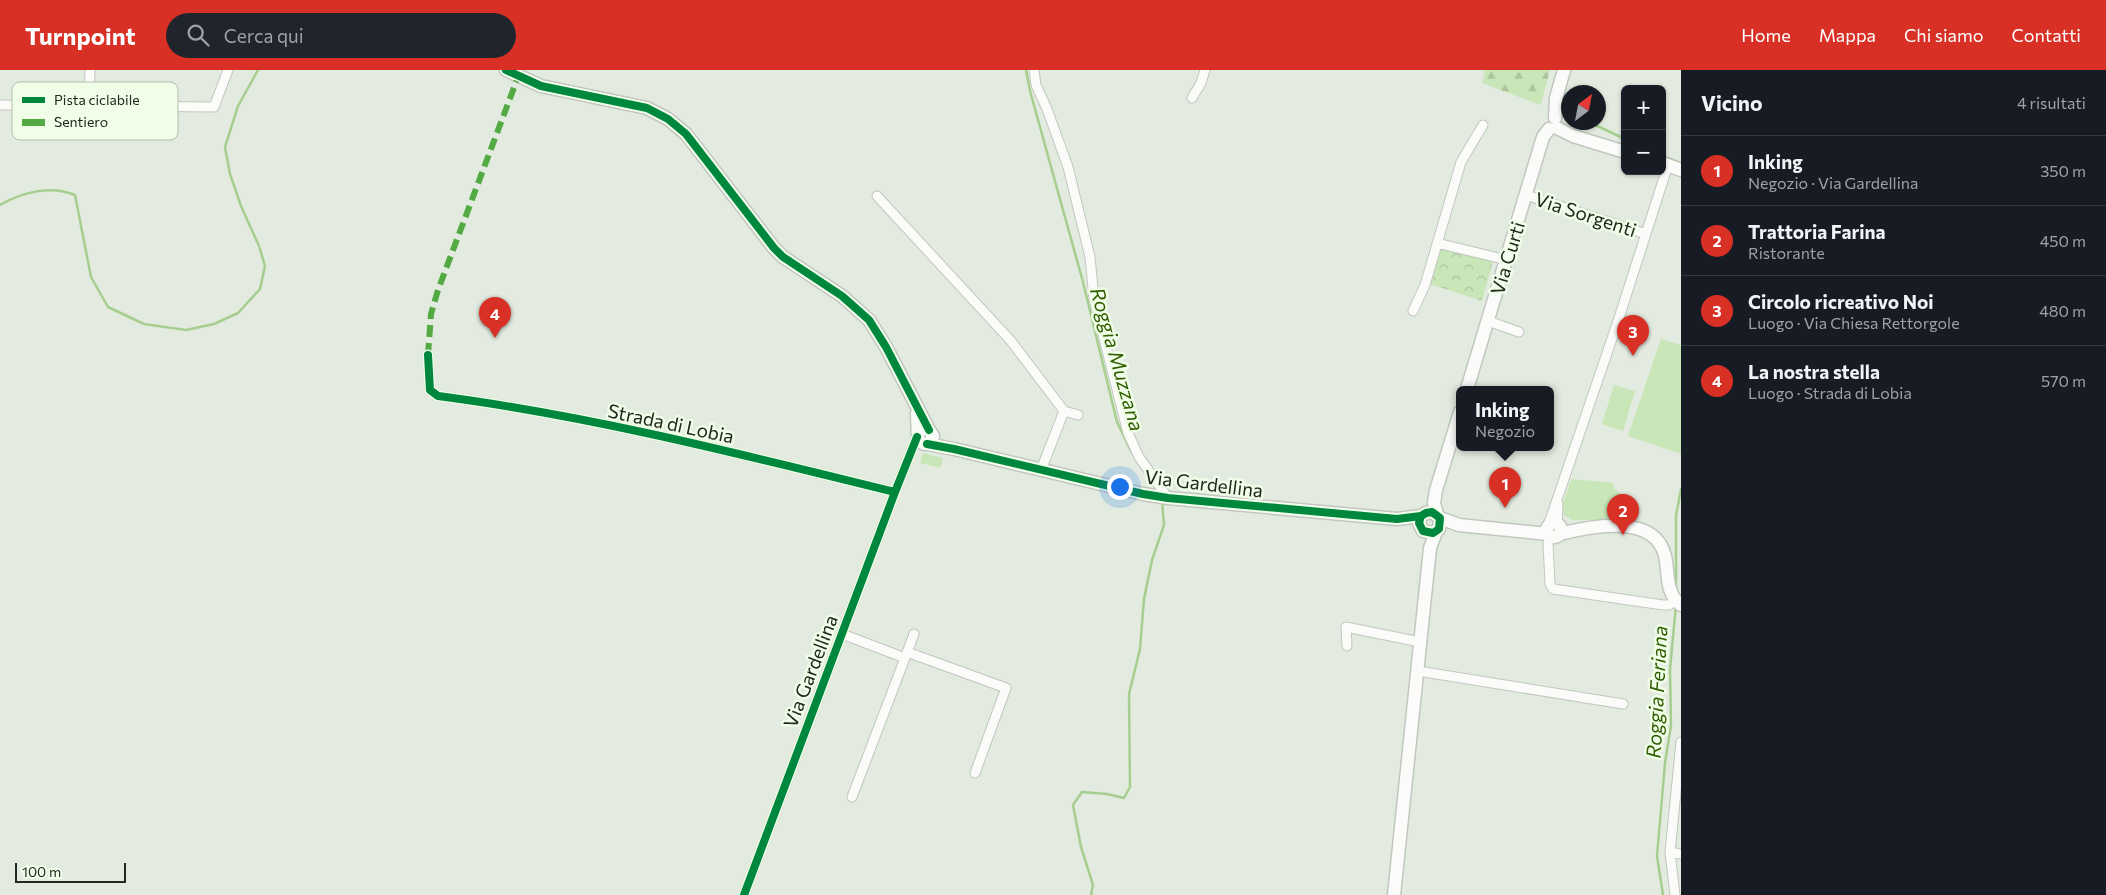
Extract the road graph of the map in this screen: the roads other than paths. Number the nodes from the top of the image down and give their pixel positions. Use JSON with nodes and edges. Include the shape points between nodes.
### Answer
{"nodes":[{"id":1,"x":228,"y":70,"type":"edge"},
{"id":2,"x":506,"y":70,"type":"edge"},
{"id":3,"x":1034,"y":70,"type":"edge"},
{"id":4,"x":1205,"y":70,"type":"edge"},
{"id":5,"x":1564,"y":70,"type":"edge"},
{"id":6,"x":1192,"y":98,"type":"dead end"},
{"id":7,"x":178,"y":107,"type":"edge"},
{"id":8,"x":1483,"y":125,"type":"dead end"},
{"id":9,"x":1554,"y":125,"type":"junction"},
{"id":10,"x":1621,"y":151,"type":"edge"},
{"id":11,"x":1666,"y":164,"type":"edge"},
{"id":12,"x":1681,"y":170,"type":"edge"},
{"id":13,"x":1662,"y":175,"type":"edge"},
{"id":14,"x":1526,"y":195,"type":"junction"},
{"id":15,"x":877,"y":196,"type":"dead end"},
{"id":16,"x":1646,"y":234,"type":"junction"},
{"id":17,"x":1437,"y":243,"type":"junction"},
{"id":18,"x":1506,"y":260,"type":"junction"},
{"id":19,"x":1413,"y":311,"type":"dead end"},
{"id":20,"x":1488,"y":321,"type":"junction"},
{"id":21,"x":1519,"y":332,"type":"dead end"},
{"id":22,"x":428,"y":355,"type":"dead end"},
{"id":23,"x":1468,"y":386,"type":"edge"},
{"id":24,"x":1064,"y":411,"type":"junction"},
{"id":25,"x":1078,"y":415,"type":"dead end"},
{"id":26,"x":1456,"y":425,"type":"edge"},
{"id":27,"x":925,"y":437,"type":"junction"},
{"id":28,"x":1041,"y":470,"type":"junction"},
{"id":29,"x":895,"y":492,"type":"junction"},
{"id":30,"x":1164,"y":497,"type":"junction"},
{"id":31,"x":1397,"y":519,"type":"junction"},
{"id":32,"x":1432,"y":526,"type":"junction"},
{"id":33,"x":1553,"y":529,"type":"junction"},
{"id":34,"x":1678,"y":603,"type":"edge"},
{"id":35,"x":842,"y":634,"type":"junction"},
{"id":36,"x":914,"y":634,"type":"dead end"},
{"id":37,"x":1420,"y":642,"type":"junction"},
{"id":38,"x":1346,"y":646,"type":"dead end"},
{"id":39,"x":906,"y":655,"type":"junction"},
{"id":40,"x":1418,"y":671,"type":"junction"},
{"id":41,"x":1623,"y":704,"type":"dead end"},
{"id":42,"x":1681,"y":742,"type":"edge"},
{"id":43,"x":1680,"y":768,"type":"edge"},
{"id":44,"x":975,"y":773,"type":"dead end"},
{"id":45,"x":852,"y":797,"type":"dead end"},
{"id":46,"x":1670,"y":852,"type":"junction"},
{"id":47,"x":1681,"y":854,"type":"edge"},
{"id":48,"x":744,"y":895,"type":"edge"},
{"id":49,"x":1394,"y":895,"type":"edge"},
{"id":50,"x":1675,"y":895,"type":"edge"}],
"edges":[{"from":1,"to":7,"type":"street","via":[[214,107]]},
{"from":2,"to":27,"type":"street","via":[[541,86],[641,106],[668,119],[686,134],[768,242],[783,257],[842,296],[869,320],[914,400]]},
{"from":3,"to":30,"type":"street","name":"Via Gardellina","via":[[1036,85],[1068,167],[1090,256],[1094,299],[1128,433]]},
{"from":4,"to":6,"type":"street"},
{"from":5,"to":9,"type":"street","name":"Via Curti","via":[[1556,98]]},
{"from":8,"to":17,"type":"street","via":[[1461,162]]},
{"from":9,"to":10,"type":"street","via":[[1573,136]]},
{"from":9,"to":14,"type":"street","name":"Via Curti","via":[[1543,137]]},
{"from":11,"to":12,"type":"street"},
{"from":13,"to":16,"type":"street"},
{"from":14,"to":16,"type":"street","name":"Via Sorgenti"},
{"from":14,"to":18,"type":"street","name":"Via Curti"},
{"from":15,"to":24,"type":"street","via":[[1011,341]]},
{"from":16,"to":33,"type":"street","via":[[1558,494]]},
{"from":17,"to":18,"type":"street"},
{"from":17,"to":19,"type":"street","via":[[1425,285]]},
{"from":18,"to":20,"type":"street","name":"Via Curti"},
{"from":20,"to":21,"type":"street"},
{"from":20,"to":23,"type":"street","name":"Via Curti"},
{"from":22,"to":29,"type":"street","name":"Strada di Lobia","via":[[430,390],[438,396],[650,434]]},
{"from":24,"to":25,"type":"street"},
{"from":24,"to":28,"type":"street"},
{"from":26,"to":32,"type":"street","via":[[1436,490]]},
{"from":27,"to":28,"type":"street","name":"Via Gardellina","via":[[954,449]]},
{"from":27,"to":29,"type":"street","name":"Via Gardellina","via":[[907,459]]},
{"from":28,"to":30,"type":"street","name":"Via Gardellina"},
{"from":29,"to":35,"type":"street","name":"Via Gardellina"},
{"from":30,"to":31,"type":"street","name":"Via Gardellina"},
{"from":31,"to":32,"type":"street","name":"Via Gardellina"},
{"from":31,"to":32,"type":"street","name":"Via Gardellina","via":[[1421,516],[1419,523]]},
{"from":32,"to":33,"type":"street","via":[[1459,525],[1527,532]]},
{"from":32,"to":37,"type":"street"},
{"from":33,"to":34,"type":"street","via":[[1623,527],[1651,533],[1665,555],[1671,595]]},
{"from":33,"to":34,"type":"street","via":[[1548,543],[1550,584],[1553,588],[1663,605]]},
{"from":35,"to":39,"type":"street"},
{"from":35,"to":48,"type":"street","name":"Via Gardellina"},
{"from":36,"to":39,"type":"street"},
{"from":37,"to":38,"type":"street","via":[[1346,627]]},
{"from":37,"to":40,"type":"street"},
{"from":39,"to":44,"type":"street","via":[[1006,688]]},
{"from":39,"to":45,"type":"street"},
{"from":40,"to":41,"type":"street"},
{"from":40,"to":49,"type":"street"},
{"from":42,"to":43,"type":"street"},
{"from":43,"to":46,"type":"street"},
{"from":46,"to":47,"type":"street"},
{"from":46,"to":50,"type":"street"}]}
